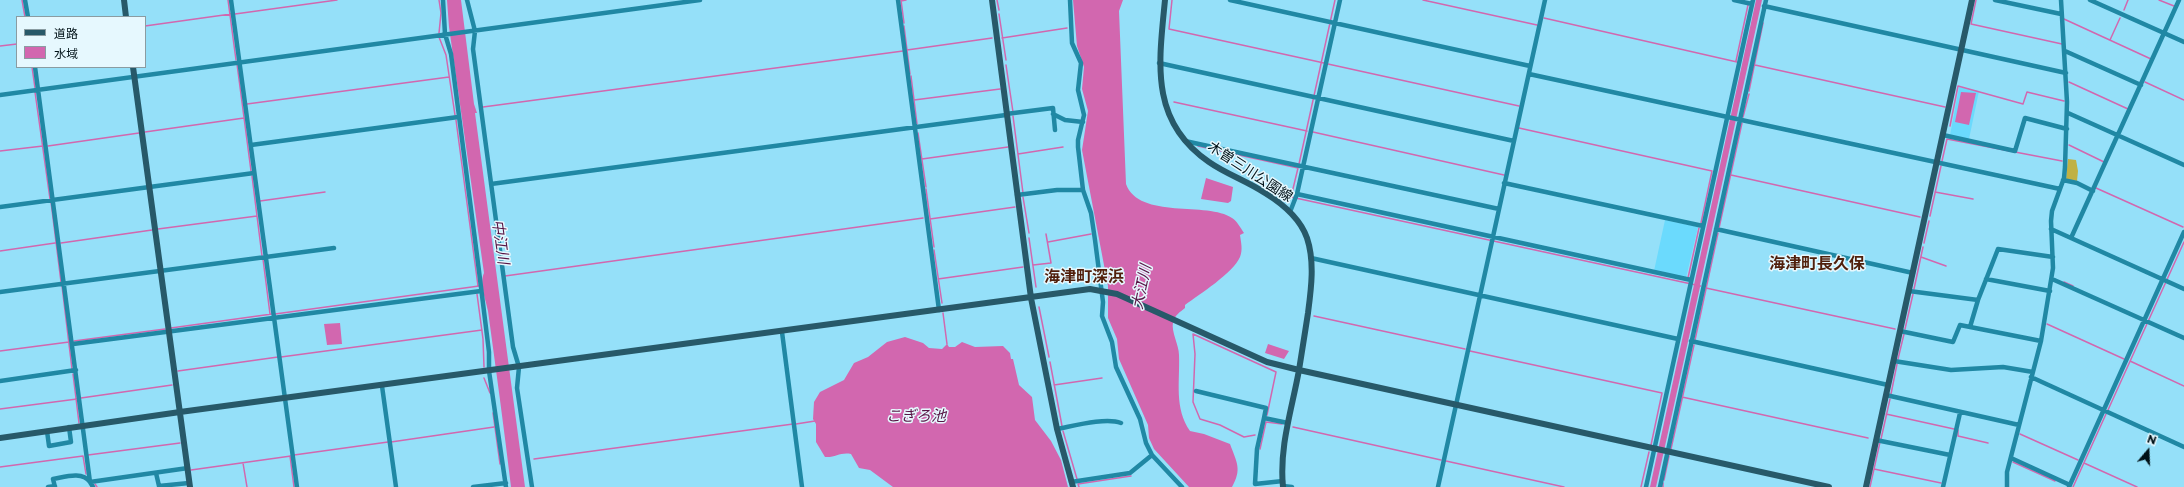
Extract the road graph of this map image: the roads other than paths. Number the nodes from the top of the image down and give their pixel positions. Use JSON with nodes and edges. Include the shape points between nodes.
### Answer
{"nodes":[{"id":1,"x":25,"y":0,"type":"edge"},
{"id":2,"x":124,"y":0,"type":"edge"},
{"id":3,"x":231,"y":0,"type":"edge"},
{"id":4,"x":443,"y":0,"type":"edge"},
{"id":5,"x":467,"y":0,"type":"edge"},
{"id":6,"x":700,"y":0,"type":"edge"},
{"id":7,"x":898,"y":0,"type":"edge"},
{"id":8,"x":992,"y":0,"type":"edge"},
{"id":9,"x":1070,"y":0,"type":"edge"},
{"id":10,"x":1165,"y":0,"type":"edge"},
{"id":11,"x":1230,"y":0,"type":"edge"},
{"id":12,"x":1340,"y":0,"type":"edge"},
{"id":13,"x":1545,"y":0,"type":"edge"},
{"id":14,"x":1734,"y":0,"type":"edge"},
{"id":15,"x":1766,"y":0,"type":"edge"},
{"id":16,"x":1972,"y":0,"type":"edge"},
{"id":17,"x":1995,"y":0,"type":"edge"},
{"id":18,"x":2061,"y":0,"type":"edge"},
{"id":19,"x":2090,"y":0,"type":"edge"},
{"id":20,"x":2179,"y":0,"type":"edge"},
{"id":21,"x":1752,"y":2,"type":"edge"},
{"id":22,"x":1764,"y":6,"type":"junction"},
{"id":23,"x":2061,"y":14,"type":"junction"},
{"id":24,"x":28,"y":16,"type":"edge"},
{"id":25,"x":126,"y":16,"type":"edge"},
{"id":26,"x":1332,"y":22,"type":"junction"},
{"id":27,"x":475,"y":31,"type":"junction"},
{"id":28,"x":2164,"y":33,"type":"junction"},
{"id":29,"x":447,"y":34,"type":"junction"},
{"id":30,"x":2184,"y":42,"type":"edge"},
{"id":31,"x":1962,"y":50,"type":"junction"},
{"id":32,"x":2065,"y":51,"type":"junction"},
{"id":33,"x":239,"y":62,"type":"junction"},
{"id":34,"x":1159,"y":63,"type":"junction"},
{"id":35,"x":1530,"y":66,"type":"junction"},
{"id":36,"x":35,"y":68,"type":"edge"},
{"id":37,"x":133,"y":68,"type":"edge"},
{"id":38,"x":2066,"y":73,"type":"junction"},
{"id":39,"x":1528,"y":74,"type":"junction"},
{"id":40,"x":134,"y":76,"type":"junction"},
{"id":41,"x":2141,"y":84,"type":"junction"},
{"id":42,"x":38,"y":89,"type":"junction"},
{"id":43,"x":0,"y":95,"type":"edge"},
{"id":44,"x":1315,"y":97,"type":"junction"},
{"id":45,"x":2068,"y":112,"type":"junction"},
{"id":46,"x":1054,"y":114,"type":"junction"},
{"id":47,"x":1006,"y":115,"type":"junction"},
{"id":48,"x":458,"y":117,"type":"junction"},
{"id":49,"x":1729,"y":117,"type":"junction"},
{"id":50,"x":1739,"y":119,"type":"junction"},
{"id":51,"x":1083,"y":122,"type":"junction"},
{"id":52,"x":915,"y":128,"type":"junction"},
{"id":53,"x":2067,"y":129,"type":"junction"},
{"id":54,"x":1056,"y":130,"type":"dead end"},
{"id":55,"x":1943,"y":135,"type":"junction"},
{"id":56,"x":2119,"y":135,"type":"junction"},
{"id":57,"x":1185,"y":140,"type":"junction"},
{"id":58,"x":1514,"y":141,"type":"junction"},
{"id":59,"x":251,"y":145,"type":"junction"},
{"id":60,"x":1937,"y":163,"type":"junction"},
{"id":61,"x":2184,"y":165,"type":"edge"},
{"id":62,"x":1300,"y":166,"type":"junction"},
{"id":63,"x":254,"y":173,"type":"junction"},
{"id":64,"x":2063,"y":180,"type":"junction"},
{"id":65,"x":1504,"y":183,"type":"junction"},
{"id":66,"x":491,"y":184,"type":"junction"},
{"id":67,"x":149,"y":188,"type":"junction"},
{"id":68,"x":2060,"y":189,"type":"junction"},
{"id":69,"x":1083,"y":190,"type":"junction"},
{"id":70,"x":2093,"y":191,"type":"junction"},
{"id":71,"x":1017,"y":195,"type":"junction"},
{"id":72,"x":1297,"y":195,"type":"junction"},
{"id":73,"x":53,"y":200,"type":"junction"},
{"id":74,"x":0,"y":207,"type":"edge"},
{"id":75,"x":1499,"y":209,"type":"junction"},
{"id":76,"x":1290,"y":212,"type":"junction"},
{"id":77,"x":1703,"y":226,"type":"junction"},
{"id":78,"x":1716,"y":229,"type":"junction"},
{"id":79,"x":2051,"y":229,"type":"junction"},
{"id":80,"x":2184,"y":232,"type":"edge"},
{"id":81,"x":1492,"y":237,"type":"junction"},
{"id":82,"x":2072,"y":238,"type":"junction"},
{"id":83,"x":334,"y":248,"type":"dead end"},
{"id":84,"x":266,"y":257,"type":"junction"},
{"id":85,"x":2053,"y":257,"type":"junction"},
{"id":86,"x":1311,"y":258,"type":"junction"},
{"id":87,"x":160,"y":271,"type":"junction"},
{"id":88,"x":1913,"y":273,"type":"junction"},
{"id":89,"x":1986,"y":279,"type":"junction"},
{"id":90,"x":2052,"y":279,"type":"junction"},
{"id":91,"x":2165,"y":281,"type":"junction"},
{"id":92,"x":1691,"y":283,"type":"junction"},
{"id":93,"x":65,"y":284,"type":"junction"},
{"id":94,"x":2184,"y":289,"type":"edge"},
{"id":95,"x":480,"y":290,"type":"junction"},
{"id":96,"x":1104,"y":291,"type":"junction"},
{"id":97,"x":1909,"y":291,"type":"junction"},
{"id":98,"x":2050,"y":291,"type":"junction"},
{"id":99,"x":0,"y":292,"type":"edge"},
{"id":100,"x":1480,"y":295,"type":"junction"},
{"id":101,"x":1032,"y":298,"type":"junction"},
{"id":102,"x":1978,"y":300,"type":"junction"},
{"id":103,"x":939,"y":310,"type":"junction"},
{"id":104,"x":274,"y":317,"type":"junction"},
{"id":105,"x":2147,"y":322,"type":"junction"},
{"id":106,"x":1970,"y":327,"type":"junction"},
{"id":107,"x":1900,"y":331,"type":"junction"},
{"id":108,"x":169,"y":332,"type":"junction"},
{"id":109,"x":782,"y":332,"type":"junction"},
{"id":110,"x":2184,"y":338,"type":"edge"},
{"id":111,"x":1678,"y":339,"type":"junction"},
{"id":112,"x":1691,"y":341,"type":"junction"},
{"id":113,"x":2041,"y":341,"type":"junction"},
{"id":114,"x":72,"y":344,"type":"junction"},
{"id":115,"x":1894,"y":361,"type":"junction"},
{"id":116,"x":516,"y":368,"type":"junction"},
{"id":117,"x":76,"y":370,"type":"junction"},
{"id":118,"x":1299,"y":370,"type":"junction"},
{"id":119,"x":491,"y":371,"type":"junction"},
{"id":120,"x":2033,"y":372,"type":"junction"},
{"id":121,"x":2031,"y":378,"type":"junction"},
{"id":122,"x":0,"y":381,"type":"edge"},
{"id":123,"x":1888,"y":384,"type":"junction"},
{"id":124,"x":382,"y":386,"type":"junction"},
{"id":125,"x":1196,"y":391,"type":"dead end"},
{"id":126,"x":1886,"y":395,"type":"junction"},
{"id":127,"x":285,"y":399,"type":"junction"},
{"id":128,"x":1456,"y":405,"type":"junction"},
{"id":129,"x":180,"y":412,"type":"junction"},
{"id":130,"x":2106,"y":412,"type":"junction"},
{"id":131,"x":1960,"y":413,"type":"junction"},
{"id":132,"x":1264,"y":418,"type":"junction"},
{"id":133,"x":1121,"y":423,"type":"dead end"},
{"id":134,"x":1288,"y":423,"type":"junction"},
{"id":135,"x":2019,"y":424,"type":"junction"},
{"id":136,"x":82,"y":426,"type":"junction"},
{"id":137,"x":69,"y":427,"type":"junction"},
{"id":138,"x":1057,"y":429,"type":"junction"},
{"id":139,"x":46,"y":431,"type":"junction"},
{"id":140,"x":0,"y":438,"type":"edge"},
{"id":141,"x":1876,"y":440,"type":"junction"},
{"id":142,"x":2184,"y":447,"type":"edge"},
{"id":143,"x":1656,"y":449,"type":"junction"},
{"id":144,"x":1667,"y":451,"type":"junction"},
{"id":145,"x":1152,"y":455,"type":"junction"},
{"id":146,"x":1950,"y":455,"type":"junction"},
{"id":147,"x":2010,"y":458,"type":"junction"},
{"id":148,"x":188,"y":468,"type":"junction"},
{"id":149,"x":156,"y":472,"type":"junction"},
{"id":150,"x":90,"y":482,"type":"junction"},
{"id":151,"x":1072,"y":484,"type":"edge"},
{"id":152,"x":1283,"y":484,"type":"edge"},
{"id":153,"x":190,"y":485,"type":"edge"},
{"id":154,"x":506,"y":485,"type":"edge"},
{"id":155,"x":55,"y":486,"type":"edge"},
{"id":156,"x":2069,"y":486,"type":"edge"},
{"id":157,"x":48,"y":487,"type":"edge"},
{"id":158,"x":93,"y":487,"type":"edge"},
{"id":159,"x":297,"y":487,"type":"edge"},
{"id":160,"x":396,"y":487,"type":"edge"},
{"id":161,"x":473,"y":487,"type":"edge"},
{"id":162,"x":532,"y":487,"type":"edge"},
{"id":163,"x":802,"y":487,"type":"edge"},
{"id":164,"x":1182,"y":487,"type":"edge"},
{"id":165,"x":1292,"y":487,"type":"edge"},
{"id":166,"x":1438,"y":487,"type":"edge"},
{"id":167,"x":1646,"y":487,"type":"edge"},
{"id":168,"x":1660,"y":487,"type":"edge"},
{"id":169,"x":1828,"y":487,"type":"edge"},
{"id":170,"x":1866,"y":487,"type":"edge"},
{"id":171,"x":1942,"y":487,"type":"edge"},
{"id":172,"x":2007,"y":487,"type":"edge"}],
"edges":[{"from":1,"to":24,"type":"street"},
{"from":2,"to":25,"type":"street"},
{"from":3,"to":33,"type":"street"},
{"from":4,"to":29,"type":"street"},
{"from":5,"to":27,"type":"street"},
{"from":6,"to":27,"type":"street"},
{"from":7,"to":52,"type":"street"},
{"from":8,"to":47,"type":"street"},
{"from":9,"to":51,"type":"street","via":[[1072,43],[1081,63],[1078,90],[1083,106]]},
{"from":10,"to":34,"type":"street","name":"木曽三川公園線"},
{"from":11,"to":26,"type":"street"},
{"from":12,"to":26,"type":"street"},
{"from":13,"to":35,"type":"street"},
{"from":14,"to":21,"type":"street"},
{"from":15,"to":22,"type":"street"},
{"from":16,"to":31,"type":"street"},
{"from":17,"to":23,"type":"street"},
{"from":18,"to":23,"type":"street"},
{"from":19,"to":28,"type":"street"},
{"from":20,"to":28,"type":"street"},
{"from":21,"to":49,"type":"street"},
{"from":22,"to":31,"type":"street"},
{"from":22,"to":50,"type":"street"},
{"from":23,"to":32,"type":"street"},
{"from":26,"to":35,"type":"street"},
{"from":26,"to":44,"type":"street"},
{"from":27,"to":29,"type":"street"},
{"from":27,"to":66,"type":"street","via":[[473,49]]},
{"from":28,"to":30,"type":"street"},
{"from":28,"to":41,"type":"street"},
{"from":29,"to":33,"type":"street"},
{"from":29,"to":48,"type":"street"},
{"from":31,"to":38,"type":"street"},
{"from":31,"to":55,"type":"street"},
{"from":32,"to":38,"type":"street"},
{"from":32,"to":41,"type":"street"},
{"from":33,"to":40,"type":"street"},
{"from":33,"to":59,"type":"street"},
{"from":34,"to":44,"type":"street"},
{"from":34,"to":57,"type":"street","name":"木曽三川公園線","via":[[1165,106]]},
{"from":35,"to":39,"type":"street"},
{"from":36,"to":42,"type":"street"},
{"from":37,"to":40,"type":"street"},
{"from":38,"to":45,"type":"street"},
{"from":39,"to":49,"type":"street"},
{"from":39,"to":58,"type":"street"},
{"from":40,"to":42,"type":"street"},
{"from":40,"to":67,"type":"street"},
{"from":41,"to":56,"type":"street"},
{"from":42,"to":43,"type":"street"},
{"from":42,"to":73,"type":"street"},
{"from":44,"to":58,"type":"street"},
{"from":44,"to":62,"type":"street"},
{"from":45,"to":53,"type":"street"},
{"from":45,"to":56,"type":"street"},
{"from":46,"to":47,"type":"street","via":[[1053,108]]},
{"from":46,"to":51,"type":"street","via":[[1065,120]]},
{"from":46,"to":54,"type":"street"},
{"from":47,"to":52,"type":"street"},
{"from":47,"to":71,"type":"street"},
{"from":48,"to":59,"type":"street"},
{"from":48,"to":95,"type":"street"},
{"from":49,"to":50,"type":"street"},
{"from":49,"to":77,"type":"street"},
{"from":50,"to":60,"type":"street"},
{"from":50,"to":78,"type":"street"},
{"from":51,"to":69,"type":"street","via":[[1078,140]]},
{"from":52,"to":66,"type":"street"},
{"from":52,"to":103,"type":"street"},
{"from":53,"to":55,"type":"street","via":[[2025,118],[2018,148],[2015,151]]},
{"from":53,"to":64,"type":"street"},
{"from":55,"to":60,"type":"street"},
{"from":56,"to":61,"type":"street"},
{"from":56,"to":70,"type":"street"},
{"from":57,"to":62,"type":"street"},
{"from":57,"to":76,"type":"street","name":"木曽三川公園線","via":[[1209,162],[1260,190]]},
{"from":58,"to":65,"type":"street"},
{"from":59,"to":63,"type":"street"},
{"from":60,"to":68,"type":"street"},
{"from":60,"to":88,"type":"street"},
{"from":62,"to":72,"type":"street"},
{"from":62,"to":75,"type":"street"},
{"from":63,"to":67,"type":"street"},
{"from":63,"to":84,"type":"street"},
{"from":64,"to":68,"type":"street"},
{"from":64,"to":70,"type":"street","via":[[2077,183]]},
{"from":65,"to":75,"type":"street"},
{"from":65,"to":77,"type":"street"},
{"from":66,"to":116,"type":"street"},
{"from":67,"to":73,"type":"street"},
{"from":67,"to":87,"type":"street"},
{"from":68,"to":79,"type":"street","via":[[2052,211]]},
{"from":69,"to":71,"type":"street"},
{"from":69,"to":96,"type":"street","via":[[1091,213]]},
{"from":70,"to":82,"type":"street"},
{"from":71,"to":101,"type":"street"},
{"from":72,"to":76,"type":"street"},
{"from":72,"to":81,"type":"street"},
{"from":73,"to":74,"type":"street"},
{"from":73,"to":93,"type":"street"},
{"from":75,"to":81,"type":"street"},
{"from":76,"to":86,"type":"street","name":"木曽三川公園線","via":[[1300,223],[1307,238]]},
{"from":77,"to":92,"type":"street"},
{"from":78,"to":88,"type":"street"},
{"from":78,"to":112,"type":"street"},
{"from":79,"to":82,"type":"street"},
{"from":79,"to":85,"type":"street"},
{"from":80,"to":91,"type":"street"},
{"from":81,"to":92,"type":"street"},
{"from":81,"to":100,"type":"street"},
{"from":82,"to":91,"type":"street"},
{"from":83,"to":84,"type":"street"},
{"from":84,"to":87,"type":"street"},
{"from":84,"to":104,"type":"street"},
{"from":85,"to":89,"type":"street","via":[[1998,249]]},
{"from":85,"to":90,"type":"street"},
{"from":86,"to":100,"type":"street"},
{"from":86,"to":118,"type":"street","name":"木曽三川公園線","via":[[1309,303]]},
{"from":87,"to":93,"type":"street"},
{"from":87,"to":108,"type":"street"},
{"from":88,"to":97,"type":"street"},
{"from":89,"to":98,"type":"street"},
{"from":89,"to":102,"type":"street"},
{"from":90,"to":98,"type":"street"},
{"from":90,"to":105,"type":"street"},
{"from":91,"to":94,"type":"street"},
{"from":91,"to":105,"type":"street"},
{"from":92,"to":111,"type":"street"},
{"from":93,"to":99,"type":"street"},
{"from":93,"to":114,"type":"street"},
{"from":95,"to":104,"type":"street"},
{"from":95,"to":119,"type":"street"},
{"from":96,"to":101,"type":"street","via":[[1082,290]]},
{"from":96,"to":118,"type":"street","via":[[1132,300],[1267,362]]},
{"from":96,"to":145,"type":"street","via":[[1102,316],[1112,342],[1116,367],[1140,419]]},
{"from":97,"to":102,"type":"street"},
{"from":97,"to":107,"type":"street"},
{"from":98,"to":113,"type":"street"},
{"from":100,"to":111,"type":"street"},
{"from":100,"to":128,"type":"street"},
{"from":101,"to":103,"type":"street"},
{"from":101,"to":138,"type":"street"},
{"from":102,"to":106,"type":"street"},
{"from":103,"to":109,"type":"street"},
{"from":104,"to":108,"type":"street"},
{"from":104,"to":127,"type":"street"},
{"from":105,"to":110,"type":"street"},
{"from":105,"to":130,"type":"street"},
{"from":106,"to":107,"type":"street","via":[[1960,325],[1953,342]]},
{"from":106,"to":113,"type":"street"},
{"from":107,"to":115,"type":"street"},
{"from":108,"to":114,"type":"street"},
{"from":108,"to":129,"type":"street"},
{"from":109,"to":116,"type":"street"},
{"from":109,"to":163,"type":"street"},
{"from":111,"to":143,"type":"street"},
{"from":112,"to":123,"type":"street"},
{"from":112,"to":144,"type":"street"},
{"from":113,"to":120,"type":"street"},
{"from":114,"to":117,"type":"street"},
{"from":115,"to":120,"type":"street","via":[[1952,370],[2004,367]]},
{"from":115,"to":123,"type":"street"},
{"from":116,"to":119,"type":"street"},
{"from":116,"to":162,"type":"street"},
{"from":117,"to":122,"type":"street"},
{"from":117,"to":136,"type":"street"},
{"from":118,"to":128,"type":"street"},
{"from":118,"to":134,"type":"street","name":"木曽三川公園線"},
{"from":119,"to":124,"type":"street"},
{"from":119,"to":154,"type":"street"},
{"from":120,"to":121,"type":"street"},
{"from":121,"to":130,"type":"street"},
{"from":121,"to":135,"type":"street"},
{"from":123,"to":126,"type":"street"},
{"from":124,"to":127,"type":"street"},
{"from":124,"to":160,"type":"street"},
{"from":125,"to":132,"type":"street","via":[[1266,408]]},
{"from":126,"to":131,"type":"street"},
{"from":126,"to":141,"type":"street"},
{"from":127,"to":129,"type":"street"},
{"from":127,"to":159,"type":"street"},
{"from":128,"to":143,"type":"street"},
{"from":128,"to":166,"type":"street"},
{"from":129,"to":136,"type":"street"},
{"from":129,"to":148,"type":"street"},
{"from":130,"to":142,"type":"street"},
{"from":130,"to":156,"type":"street"},
{"from":131,"to":135,"type":"street"},
{"from":131,"to":146,"type":"street"},
{"from":132,"to":134,"type":"street"},
{"from":132,"to":152,"type":"street","via":[[1257,449],[1255,484]]},
{"from":133,"to":138,"type":"street","via":[[1090,423]]},
{"from":134,"to":152,"type":"street","name":"木曽三川公園線","via":[[1282,458]]},
{"from":135,"to":147,"type":"street"},
{"from":136,"to":137,"type":"street"},
{"from":136,"to":150,"type":"street"},
{"from":137,"to":139,"type":"street"},
{"from":137,"to":139,"type":"street","via":[[71,442],[49,446]]},
{"from":138,"to":151,"type":"street"},
{"from":139,"to":140,"type":"street"},
{"from":141,"to":146,"type":"street"},
{"from":141,"to":170,"type":"street"},
{"from":143,"to":144,"type":"street"},
{"from":143,"to":167,"type":"street"},
{"from":144,"to":168,"type":"street"},
{"from":144,"to":169,"type":"street"},
{"from":145,"to":151,"type":"street","via":[[1130,473]]},
{"from":145,"to":164,"type":"street"},
{"from":146,"to":171,"type":"street"},
{"from":147,"to":156,"type":"street"},
{"from":147,"to":172,"type":"street"},
{"from":148,"to":149,"type":"street"},
{"from":148,"to":153,"type":"street"},
{"from":149,"to":150,"type":"street"},
{"from":149,"to":153,"type":"street","via":[[159,486]]},
{"from":150,"to":155,"type":"street","via":[[81,475],[53,479]]},
{"from":150,"to":158,"type":"street"},
{"from":152,"to":165,"type":"street"},
{"from":154,"to":161,"type":"street"},
{"from":155,"to":157,"type":"street"}]}
